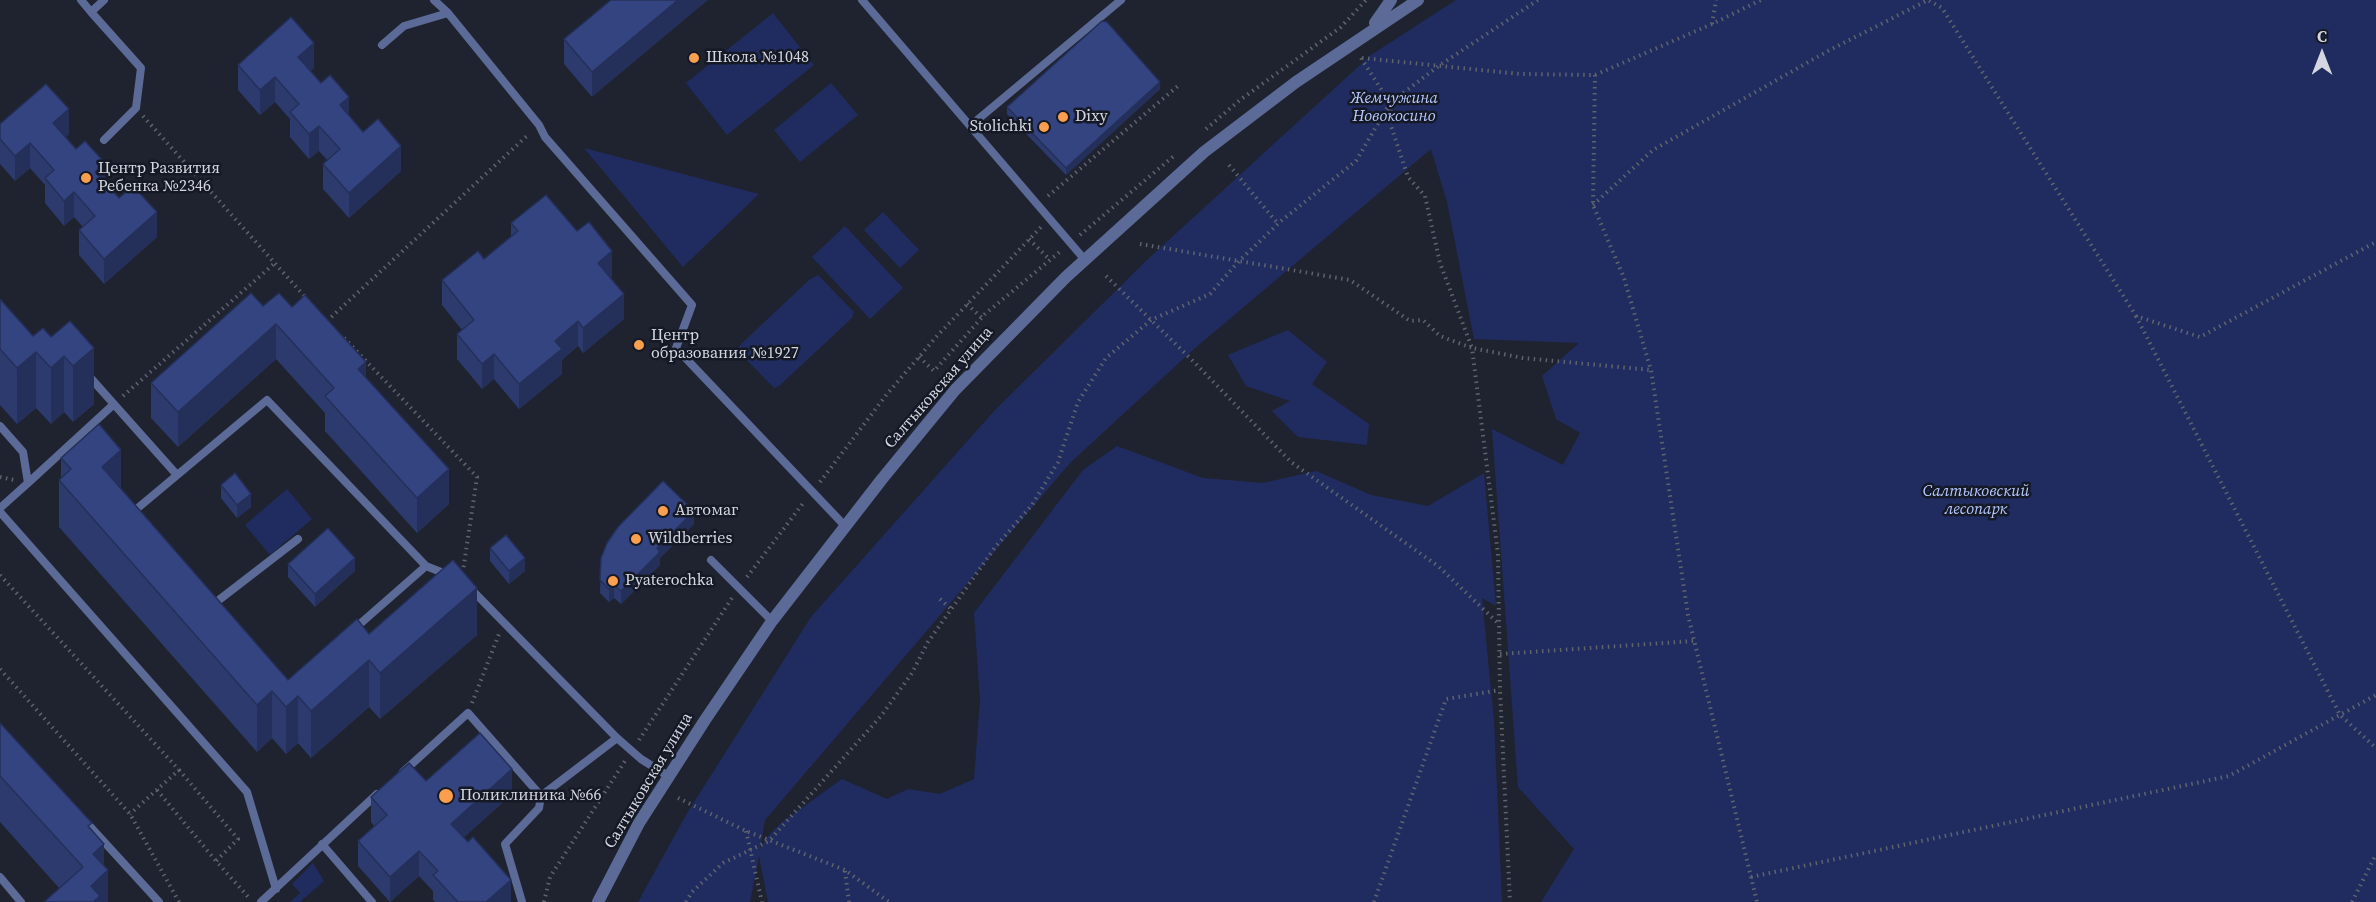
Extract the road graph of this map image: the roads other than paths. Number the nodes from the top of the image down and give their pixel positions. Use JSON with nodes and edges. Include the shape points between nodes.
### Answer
{"nodes":[{"id":1,"x":81,"y":0,"type":"edge"},
{"id":2,"x":104,"y":0,"type":"edge"},
{"id":3,"x":434,"y":0,"type":"edge"},
{"id":4,"x":862,"y":0,"type":"edge"},
{"id":5,"x":1120,"y":0,"type":"edge"},
{"id":6,"x":1391,"y":0,"type":"edge"},
{"id":7,"x":1418,"y":0,"type":"edge"},
{"id":8,"x":91,"y":12,"type":"junction"},
{"id":9,"x":448,"y":14,"type":"junction"},
{"id":10,"x":1356,"y":40,"type":"junction"},
{"id":11,"x":382,"y":45,"type":"dead end"},
{"id":12,"x":970,"y":126,"type":"junction"},
{"id":13,"x":104,"y":140,"type":"dead end"},
{"id":14,"x":1085,"y":260,"type":"junction"},
{"id":15,"x":79,"y":365,"type":"edge"},
{"id":16,"x":114,"y":404,"type":"junction"},
{"id":17,"x":0,"y":426,"type":"edge"},
{"id":18,"x":177,"y":475,"type":"junction"},
{"id":19,"x":28,"y":483,"type":"junction"},
{"id":20,"x":0,"y":510,"type":"edge"},
{"id":21,"x":141,"y":520,"type":"edge"},
{"id":22,"x":845,"y":526,"type":"junction"},
{"id":23,"x":298,"y":539,"type":"dead end"},
{"id":24,"x":711,"y":560,"type":"dead end"},
{"id":25,"x":426,"y":566,"type":"junction"},
{"id":26,"x":207,"y":595,"type":"edge"},
{"id":27,"x":215,"y":603,"type":"junction"},
{"id":28,"x":222,"y":611,"type":"edge"},
{"id":29,"x":772,"y":621,"type":"junction"},
{"id":30,"x":349,"y":634,"type":"edge"},
{"id":31,"x":617,"y":738,"type":"junction"},
{"id":32,"x":399,"y":775,"type":"edge"},
{"id":33,"x":668,"y":776,"type":"junction"},
{"id":34,"x":382,"y":790,"type":"edge"},
{"id":35,"x":541,"y":796,"type":"junction"},
{"id":36,"x":80,"y":815,"type":"edge"},
{"id":37,"x":322,"y":843,"type":"junction"},
{"id":38,"x":0,"y":877,"type":"edge"},
{"id":39,"x":276,"y":889,"type":"junction"},
{"id":40,"x":21,"y":902,"type":"edge"},
{"id":41,"x":159,"y":902,"type":"edge"},
{"id":42,"x":261,"y":902,"type":"edge"},
{"id":43,"x":372,"y":902,"type":"edge"},
{"id":44,"x":522,"y":902,"type":"edge"},
{"id":45,"x":598,"y":902,"type":"edge"}],
"edges":[{"from":1,"to":8,"type":"lane"},
{"from":2,"to":8,"type":"lane"},
{"from":3,"to":9,"type":"lane"},
{"from":4,"to":12,"type":"lane"},
{"from":5,"to":12,"type":"lane"},
{"from":6,"to":10,"type":"street","via":[[1379,19]]},
{"from":7,"to":10,"type":"street","name":"Салтыковская улица"},
{"from":8,"to":13,"type":"lane","via":[[141,68],[136,108]]},
{"from":9,"to":11,"type":"lane","via":[[404,26]]},
{"from":9,"to":22,"type":"lane","via":[[545,137],[692,305],[676,348]]},
{"from":10,"to":14,"type":"street","name":"Салтыковская улица","via":[[1211,147]]},
{"from":12,"to":14,"type":"lane"},
{"from":14,"to":22,"type":"street","name":"Салтыковская улица","via":[[955,390]]},
{"from":15,"to":16,"type":"lane"},
{"from":16,"to":18,"type":"lane"},
{"from":16,"to":19,"type":"lane"},
{"from":17,"to":19,"type":"lane","via":[[23,452]]},
{"from":18,"to":21,"type":"lane","via":[[133,512]]},
{"from":18,"to":25,"type":"lane","via":[[267,400]]},
{"from":19,"to":20,"type":"lane"},
{"from":20,"to":39,"type":"lane","via":[[248,792]]},
{"from":22,"to":29,"type":"street","name":"Салтыковская улица"},
{"from":23,"to":27,"type":"lane"},
{"from":24,"to":29,"type":"lane"},
{"from":25,"to":30,"type":"lane"},
{"from":25,"to":31,"type":"lane","via":[[462,580]]},
{"from":26,"to":27,"type":"lane"},
{"from":27,"to":28,"type":"lane"},
{"from":29,"to":33,"type":"street","name":"Салтыковская улица"},
{"from":31,"to":33,"type":"lane"},
{"from":31,"to":35,"type":"lane"},
{"from":32,"to":35,"type":"lane","via":[[468,713]]},
{"from":33,"to":45,"type":"street","name":"Салтыковская улица"},
{"from":34,"to":37,"type":"lane"},
{"from":35,"to":44,"type":"lane","via":[[539,808],[505,844]]},
{"from":36,"to":41,"type":"lane"},
{"from":37,"to":39,"type":"lane"},
{"from":37,"to":43,"type":"lane"},
{"from":38,"to":40,"type":"lane"},
{"from":39,"to":42,"type":"lane"}]}
